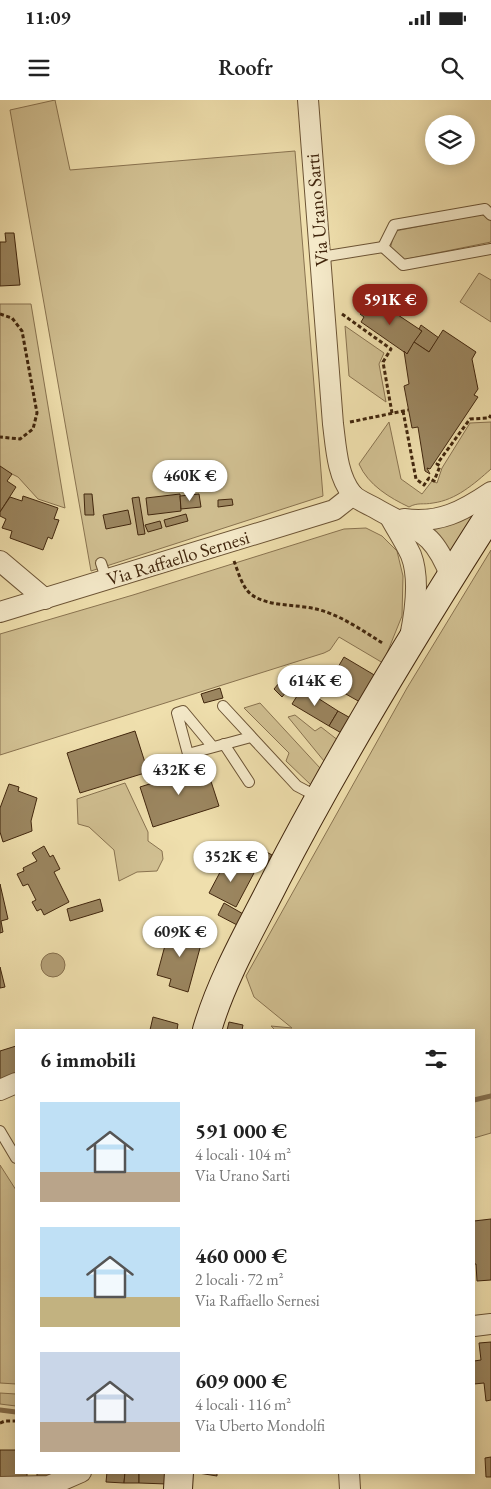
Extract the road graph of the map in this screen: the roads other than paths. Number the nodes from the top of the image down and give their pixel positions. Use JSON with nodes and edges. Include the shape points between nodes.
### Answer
{"nodes":[{"id":1,"x":308,"y":100,"type":"edge"},
{"id":2,"x":491,"y":215,"type":"edge"},
{"id":3,"x":383,"y":246,"type":"junction"},
{"id":4,"x":491,"y":249,"type":"edge"},
{"id":5,"x":321,"y":257,"type":"junction"},
{"id":6,"x":491,"y":492,"type":"edge"},
{"id":7,"x":353,"y":496,"type":"junction"},
{"id":8,"x":491,"y":513,"type":"edge"},
{"id":9,"x":390,"y":517,"type":"junction"},
{"id":10,"x":411,"y":557,"type":"junction"},
{"id":11,"x":0,"y":562,"type":"edge"},
{"id":12,"x":450,"y":577,"type":"junction"},
{"id":13,"x":45,"y":599,"type":"junction"},
{"id":14,"x":0,"y":612,"type":"edge"},
{"id":15,"x":398,"y":648,"type":"junction"},
{"id":16,"x":222,"y":706,"type":"dead end"},
{"id":17,"x":251,"y":737,"type":"junction"},
{"id":18,"x":224,"y":744,"type":"junction"},
{"id":19,"x":213,"y":747,"type":"dead end"},
{"id":20,"x":249,"y":782,"type":"dead end"},
{"id":21,"x":319,"y":797,"type":"junction"},
{"id":22,"x":206,"y":1029,"type":"edge"},
{"id":23,"x":15,"y":1083,"type":"edge"},
{"id":24,"x":0,"y":1090,"type":"edge"},
{"id":25,"x":0,"y":1131,"type":"edge"},
{"id":26,"x":15,"y":1156,"type":"edge"},
{"id":27,"x":491,"y":1324,"type":"edge"},
{"id":28,"x":475,"y":1326,"type":"edge"},
{"id":29,"x":76,"y":1474,"type":"edge"},
{"id":30,"x":179,"y":1474,"type":"edge"},
{"id":31,"x":349,"y":1474,"type":"edge"},
{"id":32,"x":0,"y":1487,"type":"edge"},
{"id":33,"x":178,"y":1489,"type":"edge"},
{"id":34,"x":350,"y":1489,"type":"edge"}],
"edges":[{"from":1,"to":5,"type":"street","name":"Via Urano Sarti"},
{"from":2,"to":3,"type":"lane","via":[[485,209],[394,225]]},
{"from":3,"to":4,"type":"lane","via":[[402,265]]},
{"from":3,"to":5,"type":"lane"},
{"from":5,"to":7,"type":"street","name":"Via Urano Sarti","via":[[336,450],[340,469]]},
{"from":6,"to":9,"type":"street","via":[[439,520]]},
{"from":7,"to":9,"type":"street"},
{"from":7,"to":13,"type":"street","name":"Via Raffaello Sernesi","via":[[334,510],[104,572]]},
{"from":8,"to":12,"type":"main road"},
{"from":9,"to":10,"type":"street"},
{"from":9,"to":12,"type":"street","via":[[432,540]]},
{"from":10,"to":12,"type":"street","via":[[434,572]]},
{"from":10,"to":15,"type":"street","via":[[414,603]]},
{"from":11,"to":13,"type":"street"},
{"from":12,"to":15,"type":"main road"},
{"from":13,"to":14,"type":"street","name":"Via Raffaello Sernesi"},
{"from":15,"to":21,"type":"main road"},
{"from":16,"to":17,"type":"lane"},
{"from":17,"to":18,"type":"lane"},
{"from":17,"to":21,"type":"lane","via":[[296,786]]},
{"from":18,"to":19,"type":"lane"},
{"from":18,"to":20,"type":"lane"},
{"from":21,"to":22,"type":"main road","via":[[254,924]]},
{"from":23,"to":24,"type":"street"},
{"from":25,"to":26,"type":"lane"},
{"from":27,"to":28,"type":"street"},
{"from":29,"to":32,"type":"street","via":[[49,1486]]},
{"from":30,"to":33,"type":"main road"},
{"from":31,"to":34,"type":"street"}]}
